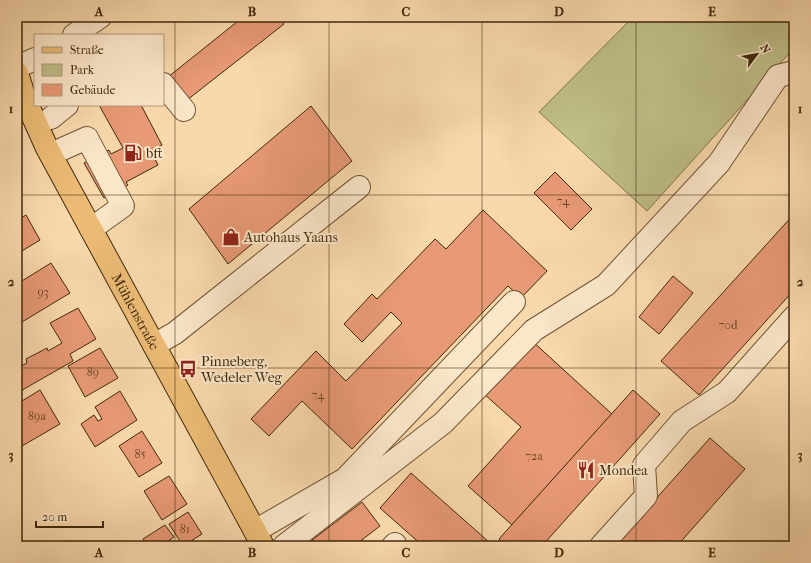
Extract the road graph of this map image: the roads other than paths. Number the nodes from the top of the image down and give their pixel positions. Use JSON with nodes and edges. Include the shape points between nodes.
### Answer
{"nodes":[{"id":1,"x":100,"y":17,"type":"edge"},
{"id":2,"x":75,"y":34,"type":"edge"},
{"id":3,"x":34,"y":59,"type":"edge"},
{"id":4,"x":17,"y":67,"type":"edge"},
{"id":5,"x":794,"y":72,"type":"edge"},
{"id":6,"x":17,"y":73,"type":"edge"},
{"id":7,"x":164,"y":85,"type":"edge"},
{"id":8,"x":184,"y":110,"type":"dead end"},
{"id":9,"x":51,"y":154,"type":"junction"},
{"id":10,"x":359,"y":187,"type":"dead end"},
{"id":11,"x":91,"y":229,"type":"junction"},
{"id":12,"x":514,"y":302,"type":"dead end"},
{"id":13,"x":794,"y":317,"type":"edge"},
{"id":14,"x":154,"y":345,"type":"junction"},
{"id":15,"x":259,"y":539,"type":"edge"},
{"id":16,"x":284,"y":546,"type":"edge"},
{"id":17,"x":601,"y":546,"type":"edge"}],
"edges":[{"from":1,"to":2,"type":"street"},
{"from":3,"to":4,"type":"street"},
{"from":5,"to":16,"type":"street","via":[[778,76],[720,164],[606,285],[534,330],[443,423]]},
{"from":6,"to":9,"type":"main road","name":"Mühlenstraße","via":[[25,99]]},
{"from":7,"to":8,"type":"street"},
{"from":9,"to":11,"type":"main road","name":"Mühlenstraße"},
{"from":9,"to":11,"type":"street","via":[[87,138],[123,206]]},
{"from":10,"to":14,"type":"street","via":[[175,333]]},
{"from":11,"to":14,"type":"main road","name":"Mühlenstraße"},
{"from":12,"to":15,"type":"street","via":[[345,479]]},
{"from":13,"to":17,"type":"street","via":[[728,392],[682,421],[644,465],[646,496]]},
{"from":14,"to":15,"type":"main road","name":"Mühlenstraße"}]}
